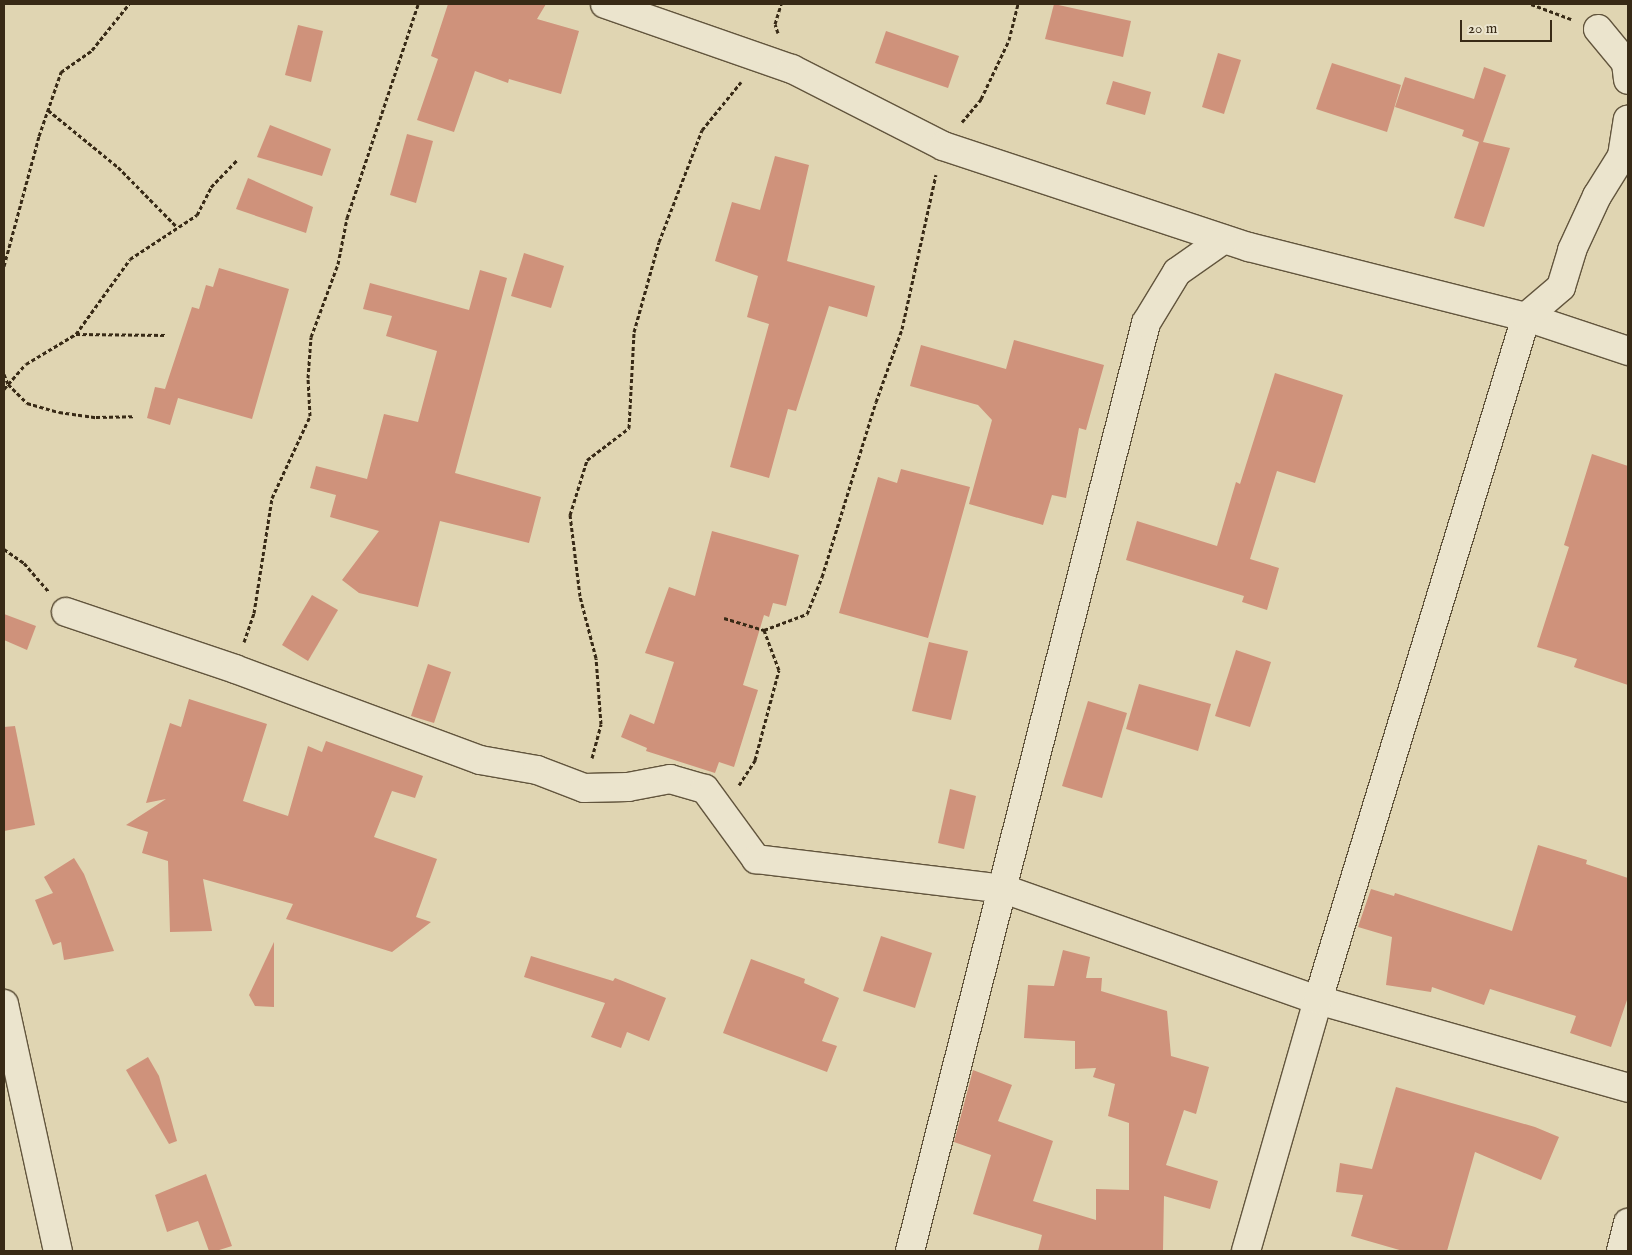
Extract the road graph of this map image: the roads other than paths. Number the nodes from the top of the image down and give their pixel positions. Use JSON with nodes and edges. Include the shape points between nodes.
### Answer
{"nodes":[{"id":1,"x":605,"y":4,"type":"edge"},
{"id":2,"x":1598,"y":30,"type":"dead end"},
{"id":3,"x":1628,"y":80,"type":"edge"},
{"id":4,"x":1628,"y":120,"type":"edge"},
{"id":5,"x":1224,"y":238,"type":"junction"},
{"id":6,"x":1526,"y":317,"type":"junction"},
{"id":7,"x":1628,"y":351,"type":"edge"},
{"id":8,"x":66,"y":612,"type":"road end"},
{"id":9,"x":1004,"y":889,"type":"junction"},
{"id":10,"x":1318,"y":1000,"type":"junction"},
{"id":11,"x":4,"y":1004,"type":"edge"},
{"id":12,"x":1628,"y":1088,"type":"edge"},
{"id":13,"x":1628,"y":1223,"type":"edge"},
{"id":14,"x":58,"y":1251,"type":"edge"},
{"id":15,"x":910,"y":1251,"type":"edge"},
{"id":16,"x":1246,"y":1251,"type":"edge"},
{"id":17,"x":1621,"y":1251,"type":"edge"}],
"edges":[{"from":1,"to":5,"type":"street","via":[[792,69],[943,146]]},
{"from":2,"to":3,"type":"street","via":[[1626,63]]},
{"from":4,"to":6,"type":"street","via":[[1622,156],[1597,196],[1572,250],[1561,287]]},
{"from":5,"to":6,"type":"street"},
{"from":5,"to":9,"type":"street","via":[[1177,272],[1146,323]]},
{"from":6,"to":7,"type":"street"},
{"from":6,"to":10,"type":"street"},
{"from":8,"to":9,"type":"street","via":[[235,669],[480,760],[537,770],[584,788],[628,787],[670,778],[705,789],[756,859]]},
{"from":9,"to":10,"type":"street"},
{"from":9,"to":15,"type":"street"},
{"from":10,"to":12,"type":"street"},
{"from":10,"to":16,"type":"street"},
{"from":11,"to":14,"type":"street"},
{"from":13,"to":17,"type":"street"}]}
